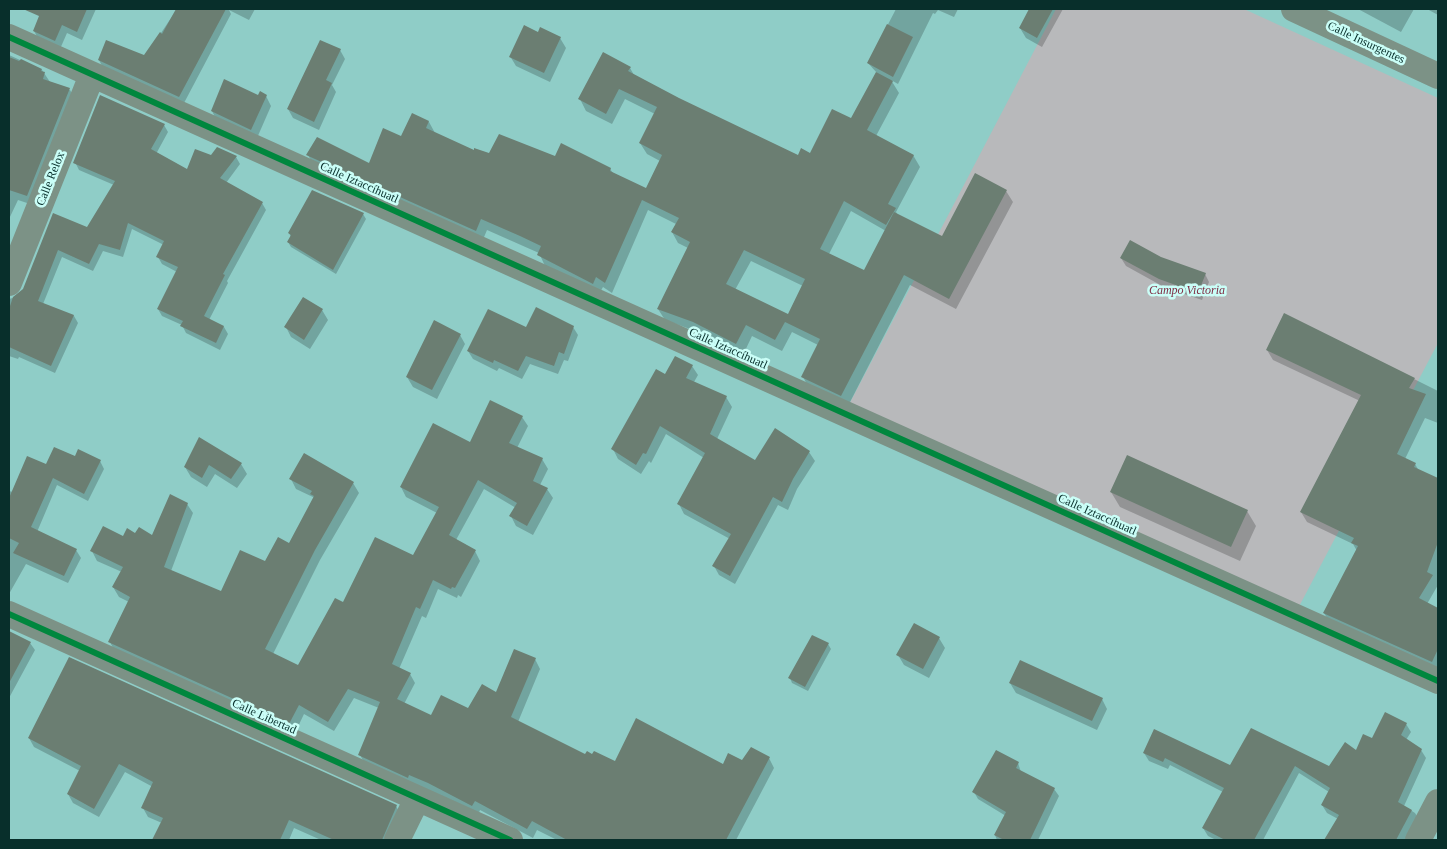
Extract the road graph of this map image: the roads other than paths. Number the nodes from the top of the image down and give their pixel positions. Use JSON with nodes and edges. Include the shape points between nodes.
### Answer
{"nodes":[{"id":1,"x":1294,"y":9,"type":"edge"},
{"id":2,"x":9,"y":37,"type":"edge"},
{"id":3,"x":92,"y":75,"type":"junction"},
{"id":4,"x":1438,"y":76,"type":"edge"},
{"id":5,"x":9,"y":283,"type":"edge"},
{"id":6,"x":9,"y":614,"type":"edge"},
{"id":7,"x":1438,"y":681,"type":"edge"},
{"id":8,"x":417,"y":799,"type":"junction"},
{"id":9,"x":1438,"y":802,"type":"edge"},
{"id":10,"x":397,"y":840,"type":"edge"},
{"id":11,"x":510,"y":840,"type":"edge"},
{"id":12,"x":1418,"y":840,"type":"edge"}],
"edges":[{"from":1,"to":4,"type":"street","name":"Calle Insurgentes"},
{"from":2,"to":3,"type":"street","name":"Calle Iztaccíhuatl"},
{"from":3,"to":5,"type":"street","name":"Calle Relox"},
{"from":3,"to":7,"type":"street","name":"Calle Iztaccíhuatl"},
{"from":6,"to":8,"type":"street","name":"Calle Libertad"},
{"from":8,"to":10,"type":"street"},
{"from":8,"to":11,"type":"street","name":"Calle Libertad"},
{"from":9,"to":12,"type":"street"}]}
